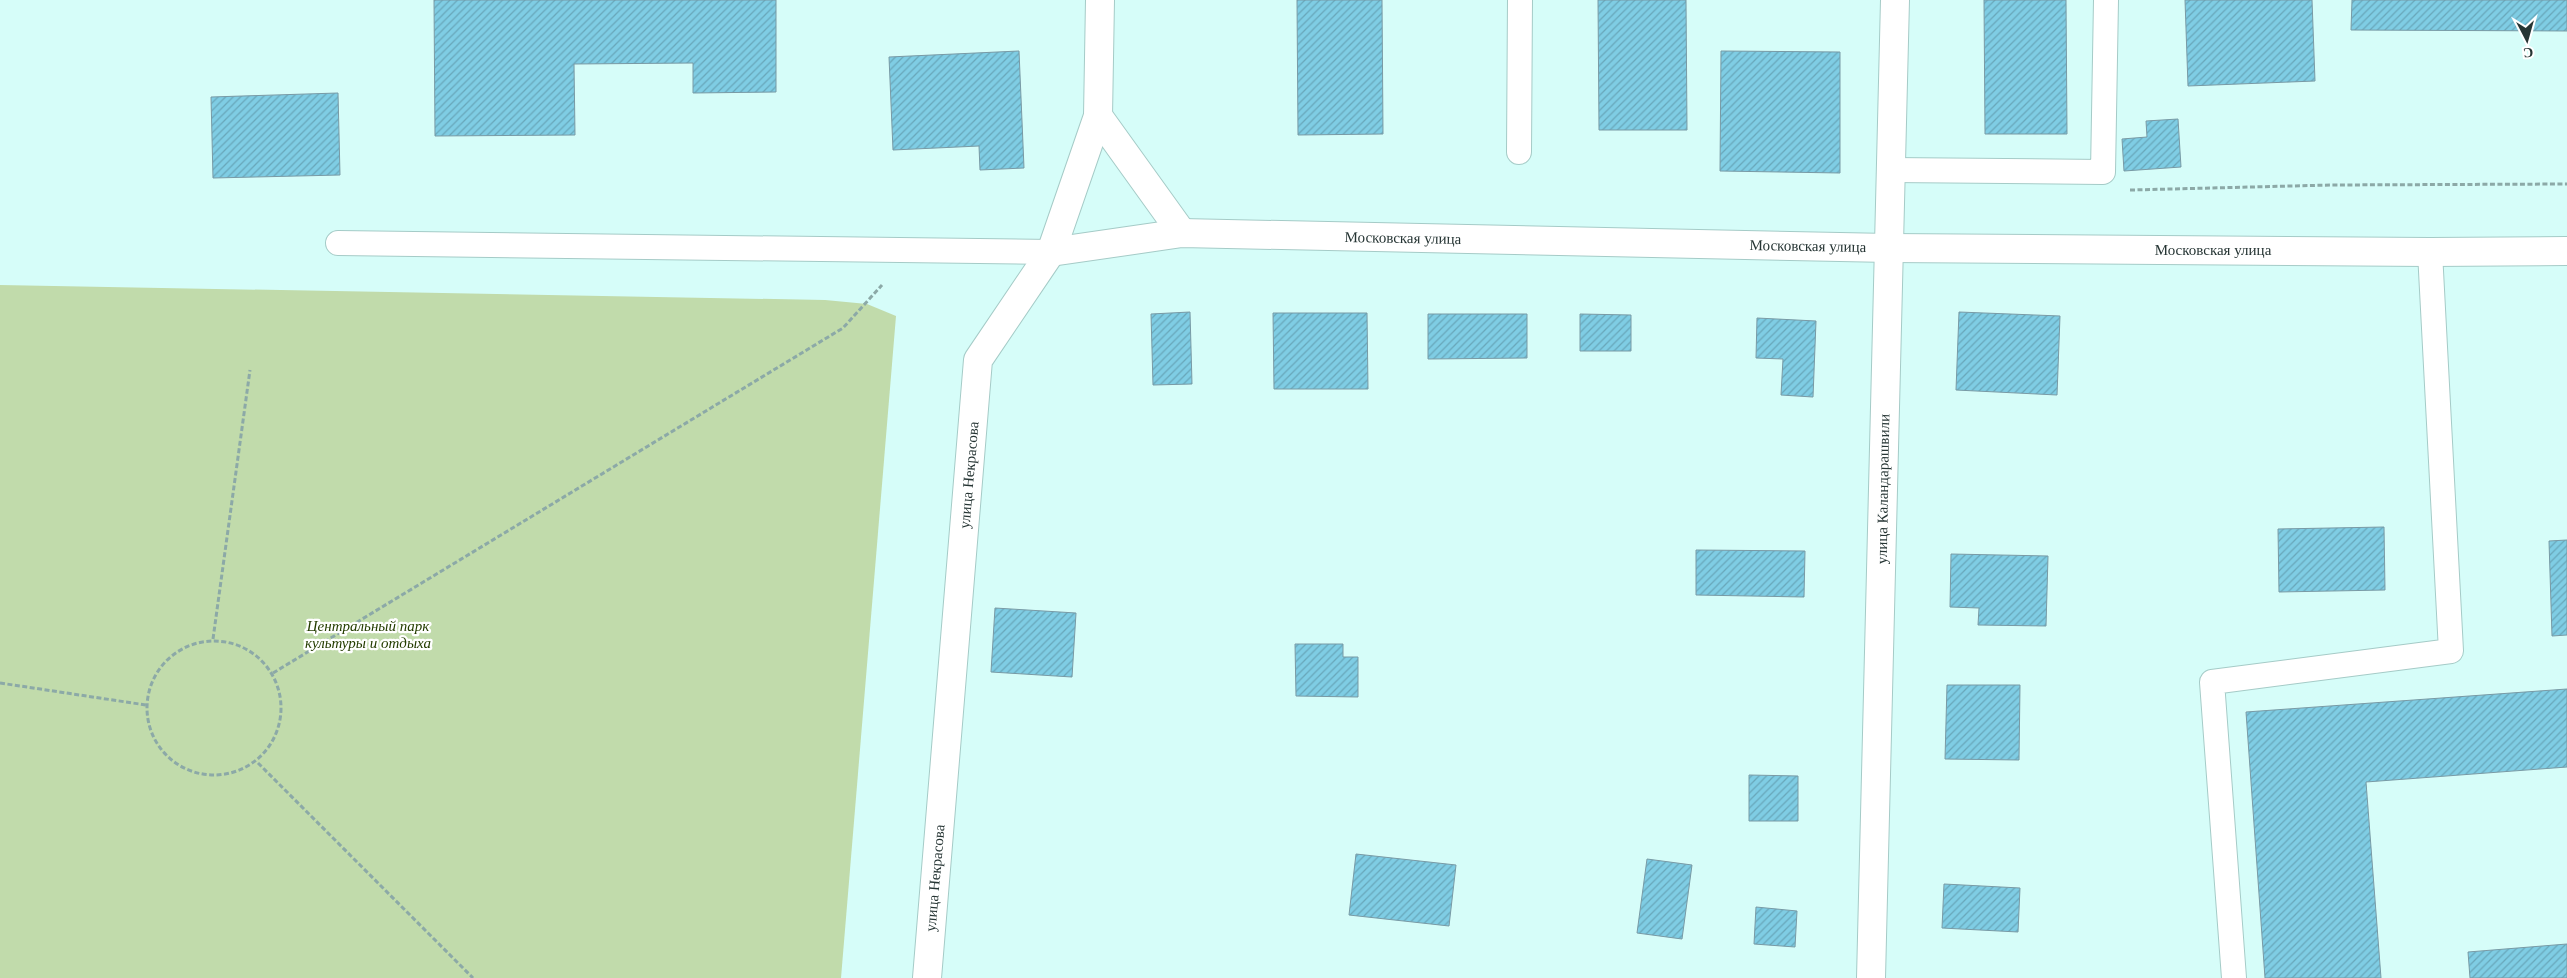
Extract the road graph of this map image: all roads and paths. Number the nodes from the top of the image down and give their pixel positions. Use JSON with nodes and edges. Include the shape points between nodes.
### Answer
{"nodes":[{"id":1,"x":1100,"y":0,"type":"edge"},
{"id":2,"x":1520,"y":0,"type":"edge"},
{"id":3,"x":1894,"y":0,"type":"edge"},
{"id":4,"x":2106,"y":0,"type":"edge"},
{"id":5,"x":1098,"y":116,"type":"junction"},
{"id":6,"x":1520,"y":152,"type":"dead end"},
{"id":7,"x":1891,"y":170,"type":"junction"},
{"id":8,"x":2103,"y":172,"type":"junction"},
{"id":9,"x":2567,"y":184,"type":"edge"},
{"id":10,"x":1182,"y":233,"type":"junction"},
{"id":11,"x":338,"y":243,"type":"dead end"},
{"id":12,"x":1889,"y":248,"type":"junction"},
{"id":13,"x":912,"y":251,"type":"junction"},
{"id":14,"x":2567,"y":251,"type":"edge"},
{"id":15,"x":1051,"y":252,"type":"junction"},
{"id":16,"x":2430,"y":252,"type":"junction"},
{"id":17,"x":250,"y":370,"type":"dead end"},
{"id":18,"x":213,"y":639,"type":"junction"},
{"id":19,"x":273,"y":673,"type":"junction"},
{"id":20,"x":0,"y":683,"type":"edge"},
{"id":21,"x":146,"y":705,"type":"junction"},
{"id":22,"x":258,"y":762,"type":"junction"},
{"id":23,"x":473,"y":978,"type":"edge"},
{"id":24,"x":927,"y":978,"type":"edge"},
{"id":25,"x":1871,"y":978,"type":"edge"},
{"id":26,"x":2234,"y":978,"type":"edge"}],
"edges":[{"from":1,"to":5,"type":"street","name":"улица Некрасова"},
{"from":2,"to":6,"type":"lane"},
{"from":3,"to":7,"type":"street","name":"улица Каландарашвили"},
{"from":4,"to":8,"type":"lane"},
{"from":5,"to":10,"type":"street"},
{"from":5,"to":15,"type":"street","name":"улица Некрасова"},
{"from":7,"to":8,"type":"lane"},
{"from":7,"to":12,"type":"street","name":"улица Каландарашвили"},
{"from":8,"to":9,"type":"path","via":[[2125,190]]},
{"from":10,"to":12,"type":"street","name":"Московская улица"},
{"from":10,"to":15,"type":"street","name":"Московская улица"},
{"from":11,"to":13,"type":"lane"},
{"from":12,"to":16,"type":"street","name":"Московская улица"},
{"from":12,"to":25,"type":"street","name":"улица Каландарашвили"},
{"from":13,"to":15,"type":"lane"},
{"from":13,"to":19,"type":"path","via":[[843,328]]},
{"from":14,"to":16,"type":"street","name":"Московская улица"},
{"from":15,"to":24,"type":"street","name":"улица Некрасова","via":[[978,360]]},
{"from":16,"to":26,"type":"lane","via":[[2451,651],[2212,682]]},
{"from":17,"to":18,"type":"path"},
{"from":18,"to":19,"type":"path","via":[[238,644],[256,655]]},
{"from":18,"to":21,"type":"path","via":[[176,651],[161,665],[150,684]]},
{"from":19,"to":22,"type":"path","via":[[282,711],[278,731]]},
{"from":20,"to":21,"type":"path"},
{"from":21,"to":22,"type":"path","via":[[148,726],[157,745],[190,771],[211,776],[232,773]]},
{"from":22,"to":23,"type":"path"}]}
